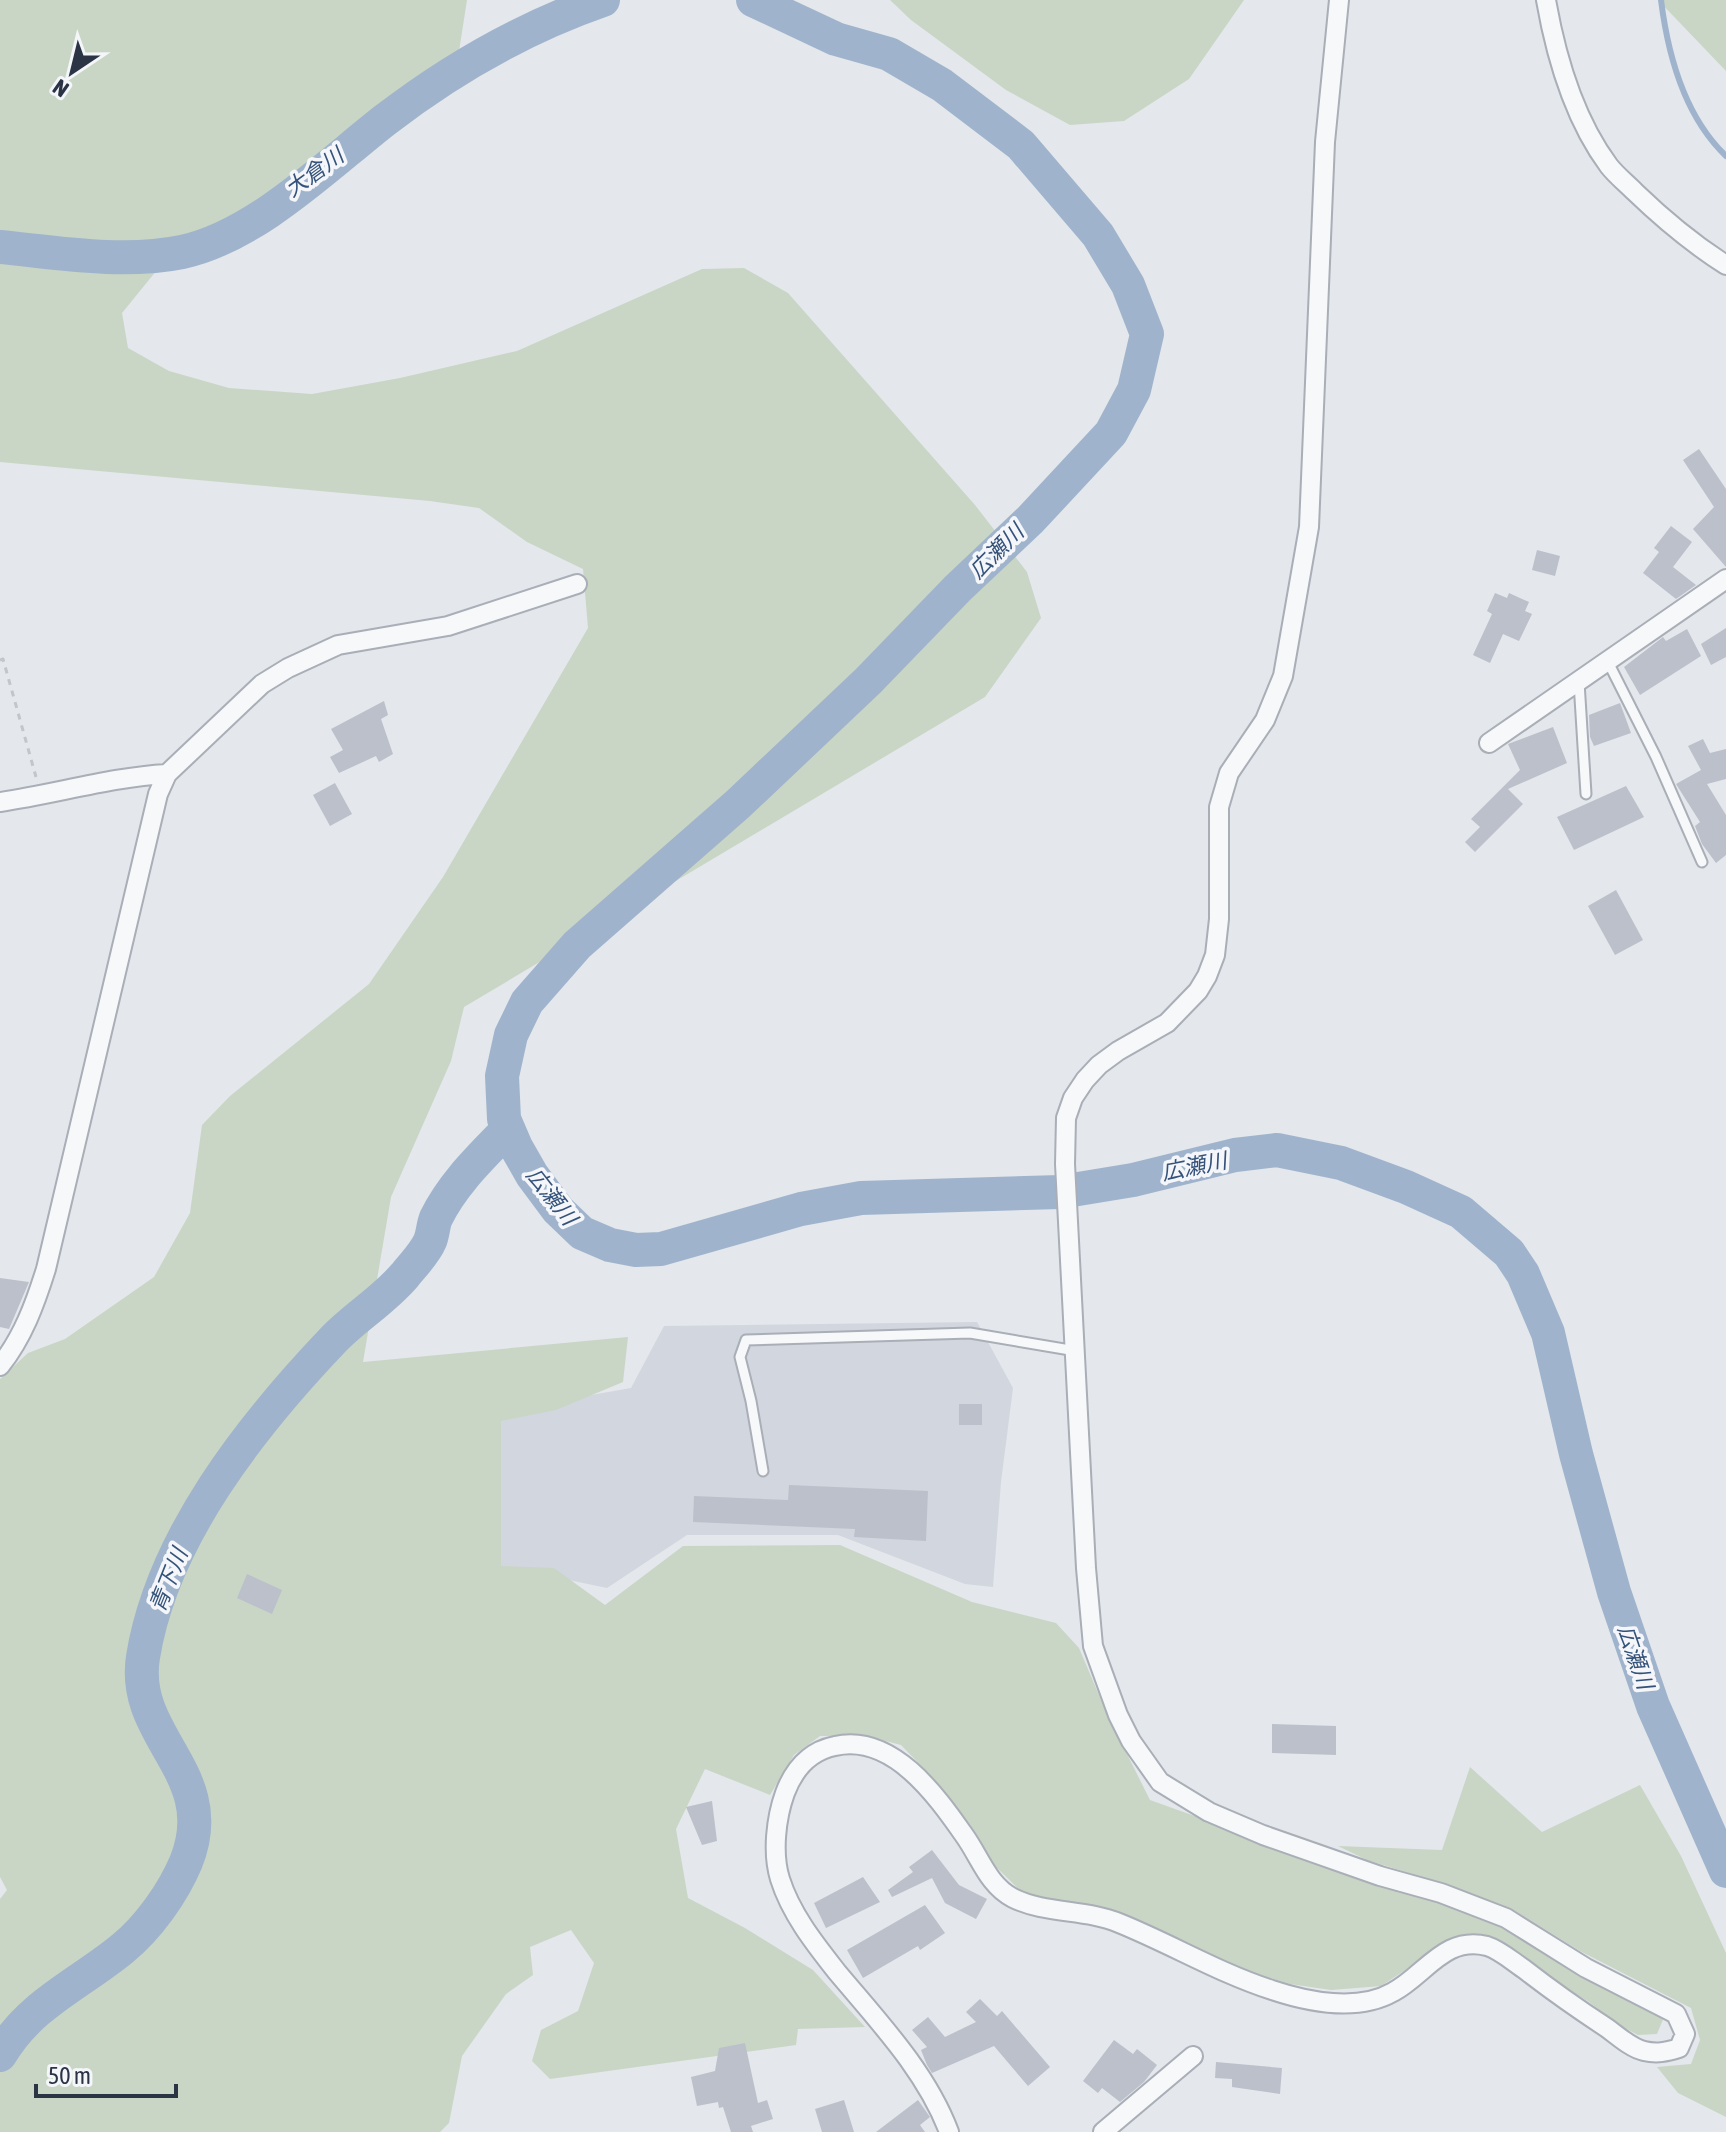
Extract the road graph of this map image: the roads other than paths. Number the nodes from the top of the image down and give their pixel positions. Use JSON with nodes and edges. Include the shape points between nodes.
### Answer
{"nodes":[{"id":1,"x":1339,"y":0,"type":"edge"},
{"id":2,"x":1546,"y":0,"type":"edge"},
{"id":3,"x":1726,"y":265,"type":"edge"},
{"id":4,"x":1726,"y":579,"type":"edge"},
{"id":5,"x":577,"y":584,"type":"dead end"},
{"id":6,"x":1608,"y":662,"type":"junction"},
{"id":7,"x":1579,"y":682,"type":"junction"},
{"id":8,"x":1489,"y":743,"type":"dead end"},
{"id":9,"x":167,"y":774,"type":"junction"},
{"id":10,"x":1586,"y":794,"type":"dead end"},
{"id":11,"x":0,"y":802,"type":"edge"},
{"id":12,"x":1702,"y":862,"type":"dead end"},
{"id":13,"x":1076,"y":1351,"type":"junction"},
{"id":14,"x":0,"y":1366,"type":"edge"},
{"id":15,"x":763,"y":1471,"type":"dead end"},
{"id":16,"x":1193,"y":2056,"type":"dead end"},
{"id":17,"x":949,"y":2132,"type":"edge"},
{"id":18,"x":1103,"y":2132,"type":"edge"}],
"edges":[{"from":1,"to":13,"type":"street","via":[[1325,142],[1309,527],[1283,676],[1265,720],[1229,773],[1219,807],[1219,919],[1207,976],[1167,1023],[1099,1065],[1073,1098],[1066,1118]]},
{"from":2,"to":3,"type":"street","via":[[1553,41],[1586,130],[1611,169],[1665,221]]},
{"from":4,"to":6,"type":"street"},
{"from":5,"to":9,"type":"street","via":[[448,626],[338,645],[301,662],[262,684]]},
{"from":6,"to":7,"type":"street"},
{"from":6,"to":12,"type":"lane"},
{"from":7,"to":8,"type":"street"},
{"from":7,"to":10,"type":"lane"},
{"from":9,"to":11,"type":"street"},
{"from":9,"to":14,"type":"street","via":[[46,1269],[32,1311]]},
{"from":13,"to":15,"type":"lane","via":[[970,1333],[746,1340],[740,1357]]},
{"from":13,"to":17,"type":"street","via":[[1093,1646],[1118,1715],[1160,1782],[1209,1812],[1263,1835],[1506,1918],[1586,1968],[1676,2014],[1685,2034],[1679,2048],[1662,2054],[1639,2050],[1489,1946],[1468,1944],[1443,1953],[1393,1993],[1370,2000],[1330,2002],[1270,1990],[1115,1921],[1012,1897],[990,1879],[965,1836],[914,1773],[868,1746],[839,1744],[815,1751],[796,1770],[785,1793],[778,1819],[779,1877],[818,1949],[906,2057]]},
{"from":16,"to":18,"type":"street"}]}
